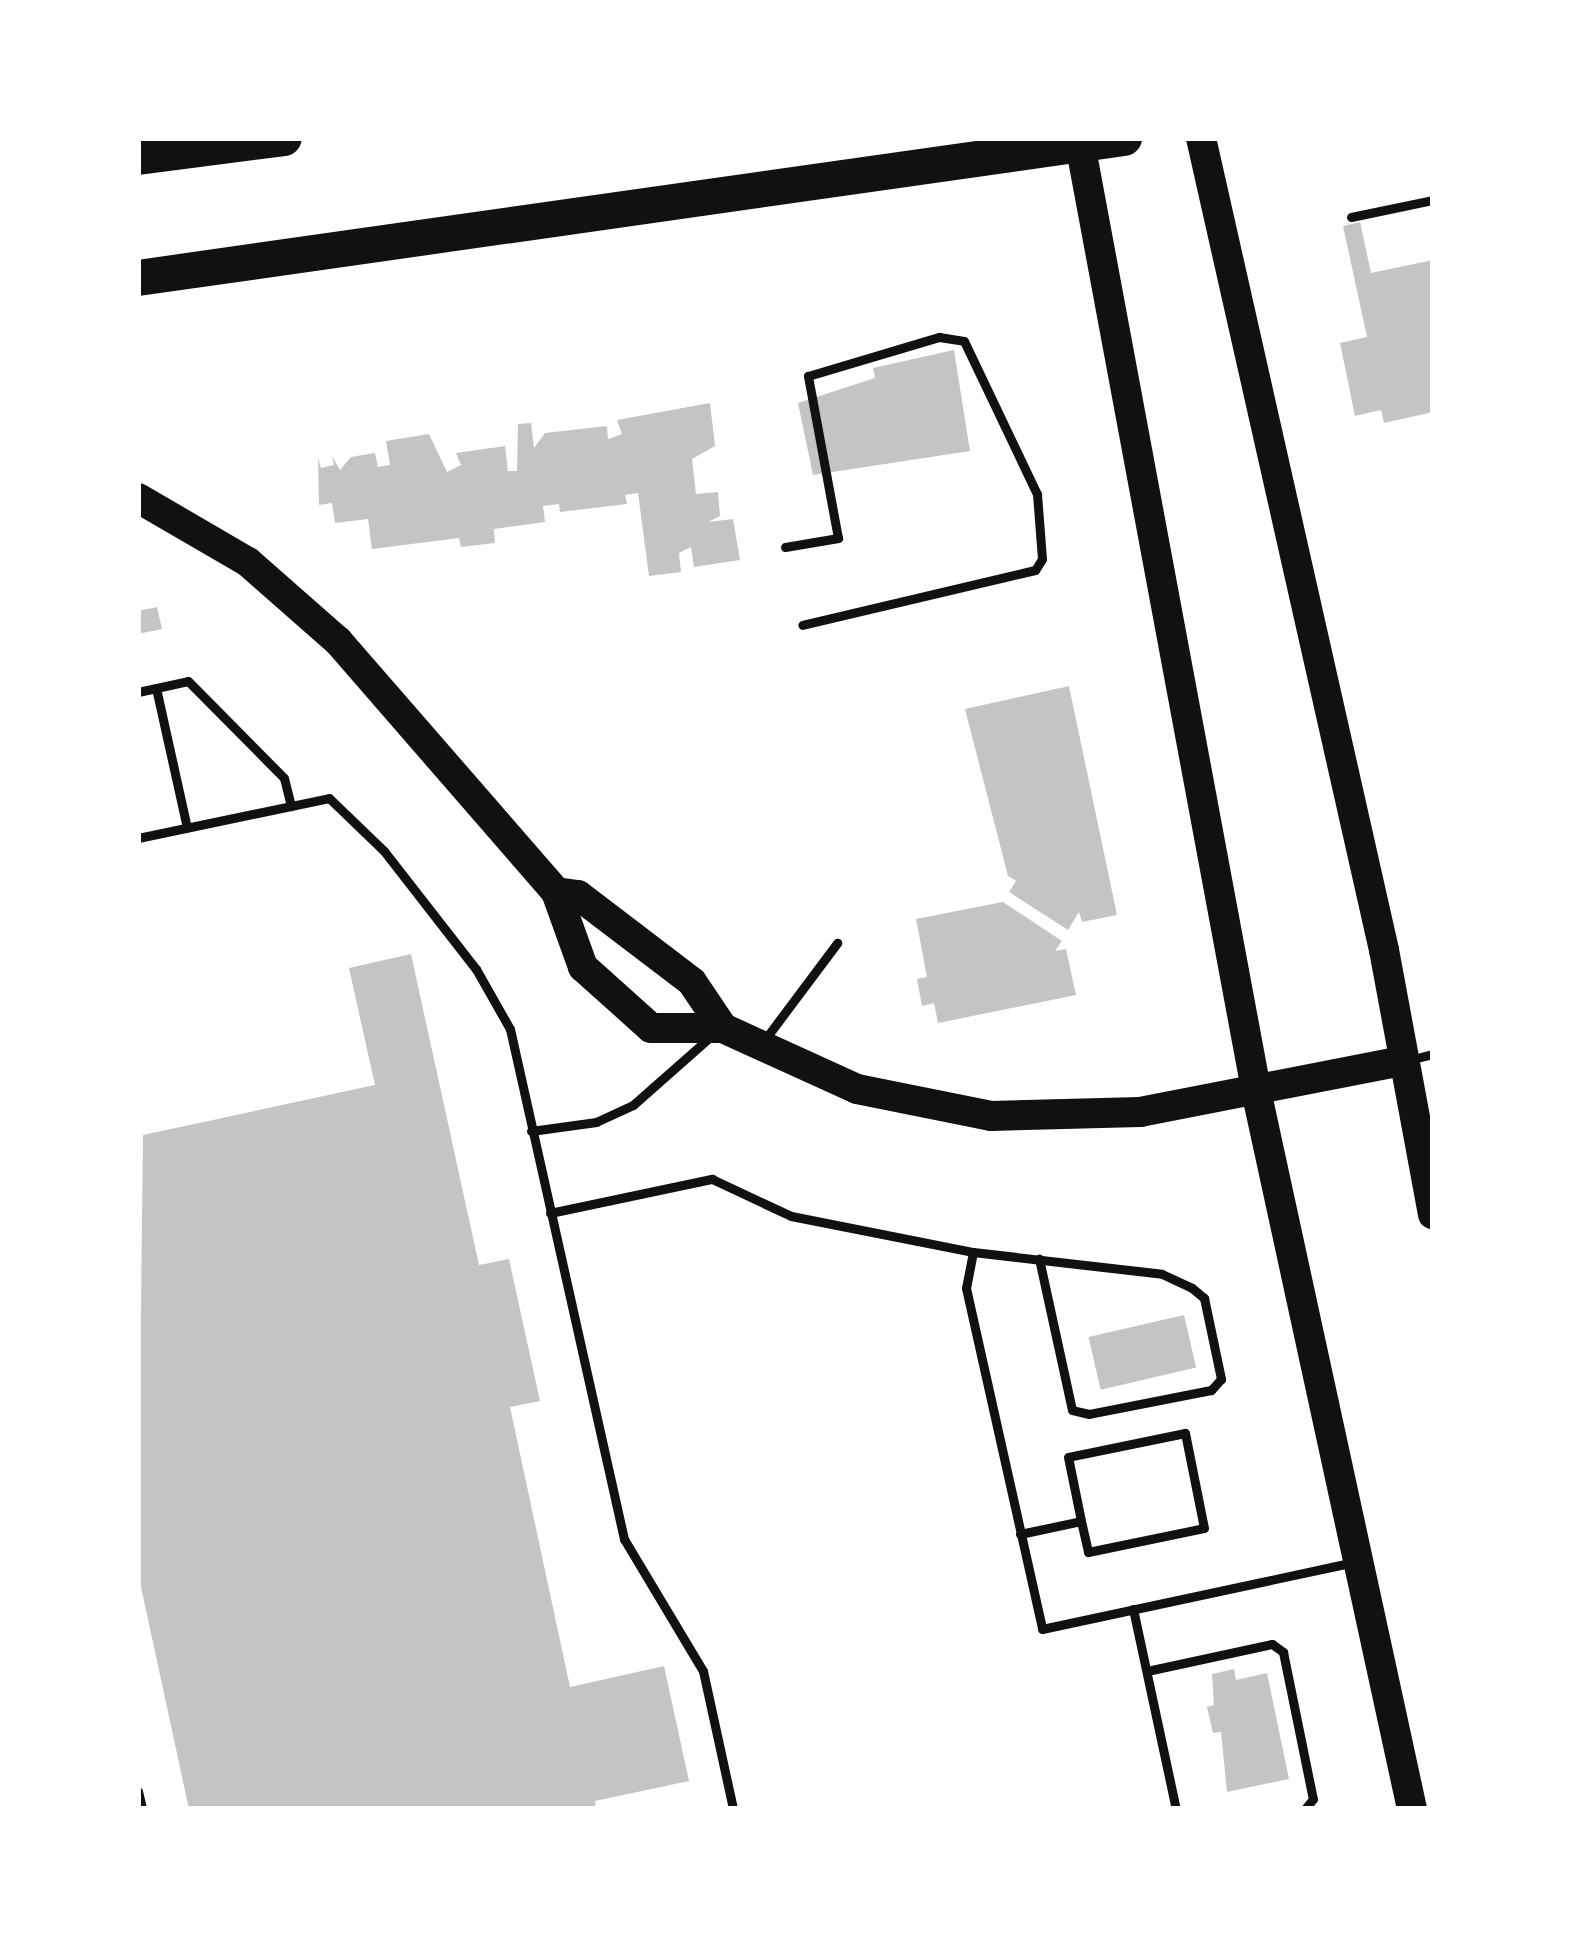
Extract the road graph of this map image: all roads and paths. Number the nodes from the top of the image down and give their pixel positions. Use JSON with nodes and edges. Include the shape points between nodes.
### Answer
{"nodes":[{"id":1,"x":284,"y":138,"type":"edge"},
{"id":2,"x":1124,"y":138,"type":"edge"},
{"id":3,"x":1201,"y":138,"type":"edge"},
{"id":4,"x":1080,"y":142,"type":"edge"},
{"id":5,"x":138,"y":157,"type":"edge"},
{"id":6,"x":1433,"y":200,"type":"edge"},
{"id":7,"x":1351,"y":217,"type":"dead end"},
{"id":8,"x":138,"y":278,"type":"edge"},
{"id":9,"x":138,"y":498,"type":"edge"},
{"id":10,"x":785,"y":547,"type":"dead end"},
{"id":11,"x":802,"y":625,"type":"dead end"},
{"id":12,"x":156,"y":688,"type":"junction"},
{"id":13,"x":138,"y":692,"type":"edge"},
{"id":14,"x":291,"y":806,"type":"junction"},
{"id":15,"x":187,"y":828,"type":"junction"},
{"id":16,"x":138,"y":838,"type":"edge"},
{"id":17,"x":556,"y":892,"type":"junction"},
{"id":18,"x":837,"y":943,"type":"dead end"},
{"id":19,"x":723,"y":1028,"type":"junction"},
{"id":20,"x":760,"y":1046,"type":"junction"},
{"id":21,"x":1433,"y":1054,"type":"edge"},
{"id":22,"x":1402,"y":1061,"type":"junction"},
{"id":23,"x":1257,"y":1095,"type":"junction"},
{"id":24,"x":531,"y":1131,"type":"junction"},
{"id":25,"x":550,"y":1213,"type":"junction"},
{"id":26,"x":1433,"y":1215,"type":"edge"},
{"id":27,"x":973,"y":1252,"type":"junction"},
{"id":28,"x":1039,"y":1259,"type":"junction"},
{"id":29,"x":1081,"y":1521,"type":"junction"},
{"id":30,"x":1020,"y":1534,"type":"junction"},
{"id":31,"x":1360,"y":1561,"type":"junction"},
{"id":32,"x":1133,"y":1609,"type":"junction"},
{"id":33,"x":1147,"y":1671,"type":"junction"},
{"id":34,"x":138,"y":1791,"type":"edge"},
{"id":35,"x":142,"y":1809,"type":"edge"},
{"id":36,"x":733,"y":1809,"type":"edge"},
{"id":37,"x":1176,"y":1809,"type":"edge"},
{"id":38,"x":1305,"y":1809,"type":"edge"},
{"id":39,"x":1412,"y":1809,"type":"edge"}],
"edges":[{"from":1,"to":5,"type":"highway"},
{"from":2,"to":4,"type":"highway"},
{"from":3,"to":22,"type":"main road"},
{"from":4,"to":8,"type":"highway"},
{"from":4,"to":23,"type":"main road"},
{"from":6,"to":7,"type":"lane"},
{"from":9,"to":17,"type":"main road","via":[[248,562],[338,641]]},
{"from":10,"to":11,"type":"lane","via":[[838,538],[808,376],[939,337],[964,341],[1037,494],[1042,559],[1035,570]]},
{"from":12,"to":13,"type":"lane"},
{"from":12,"to":14,"type":"lane","via":[[188,680],[284,778]]},
{"from":12,"to":15,"type":"lane"},
{"from":14,"to":15,"type":"lane"},
{"from":14,"to":24,"type":"lane","via":[[329,798],[384,851],[476,969],[510,1029]]},
{"from":15,"to":16,"type":"lane"},
{"from":17,"to":19,"type":"main road","via":[[578,895],[692,982]]},
{"from":17,"to":19,"type":"main road","via":[[583,967],[651,1028]]},
{"from":18,"to":20,"type":"lane"},
{"from":19,"to":20,"type":"main road"},
{"from":19,"to":24,"type":"lane","via":[[675,1061],[633,1106],[596,1122]]},
{"from":20,"to":23,"type":"main road","via":[[857,1089],[991,1116],[1140,1112]]},
{"from":21,"to":22,"type":"lane"},
{"from":22,"to":23,"type":"main road"},
{"from":22,"to":26,"type":"main road"},
{"from":23,"to":31,"type":"main road"},
{"from":24,"to":25,"type":"lane"},
{"from":25,"to":27,"type":"lane","via":[[712,1179],[790,1216]]},
{"from":25,"to":36,"type":"lane","via":[[624,1540],[703,1671]]},
{"from":27,"to":28,"type":"lane"},
{"from":27,"to":30,"type":"lane","via":[[966,1288]]},
{"from":28,"to":28,"type":"lane","via":[[1072,1409],[1089,1414],[1211,1390],[1221,1379],[1204,1298],[1192,1288],[1162,1274]]},
{"from":29,"to":29,"type":"lane","via":[[1088,1552],[1204,1528],[1184,1433],[1067,1457]]},
{"from":29,"to":30,"type":"lane"},
{"from":30,"to":32,"type":"lane","via":[[1042,1629]]},
{"from":31,"to":32,"type":"lane"},
{"from":31,"to":39,"type":"main road"},
{"from":32,"to":33,"type":"lane"},
{"from":33,"to":37,"type":"lane"},
{"from":33,"to":38,"type":"lane","via":[[1273,1644],[1283,1652],[1313,1799]]},
{"from":34,"to":35,"type":"lane"}]}
